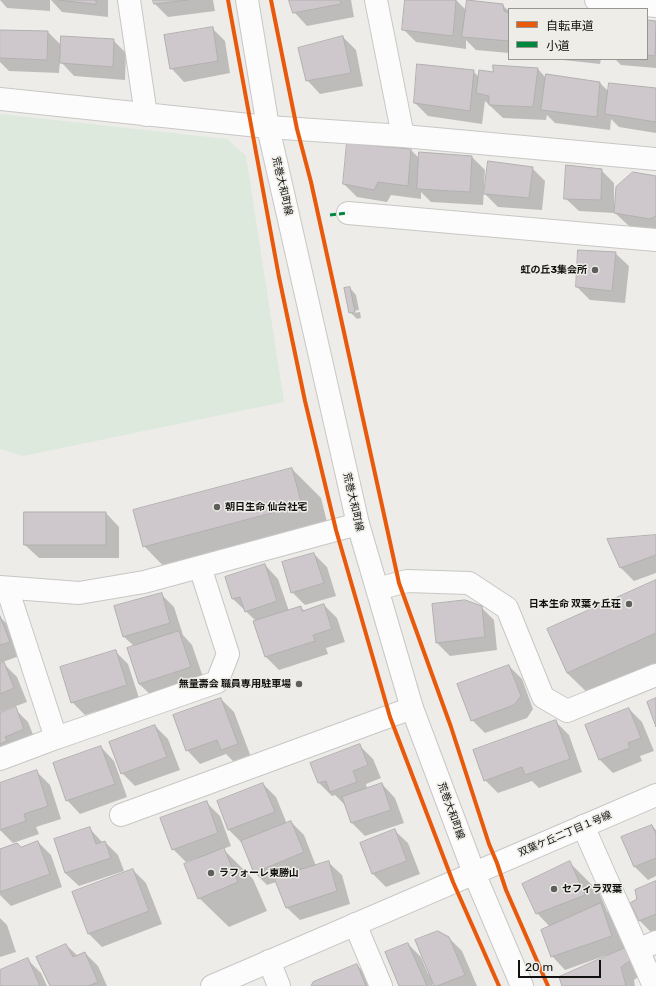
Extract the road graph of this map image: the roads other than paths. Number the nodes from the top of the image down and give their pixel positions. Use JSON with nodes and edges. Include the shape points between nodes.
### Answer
{"nodes":[{"id":1,"x":129,"y":0,"type":"edge"},
{"id":2,"x":247,"y":0,"type":"edge"},
{"id":3,"x":376,"y":0,"type":"edge"},
{"id":4,"x":596,"y":0,"type":"edge"},
{"id":5,"x":656,"y":6,"type":"edge"},
{"id":6,"x":0,"y":99,"type":"edge"},
{"id":7,"x":146,"y":115,"type":"junction"},
{"id":8,"x":268,"y":127,"type":"junction"},
{"id":9,"x":403,"y":136,"type":"junction"},
{"id":10,"x":656,"y":159,"type":"edge"},
{"id":11,"x":348,"y":213,"type":"dead end"},
{"id":12,"x":656,"y":240,"type":"edge"},
{"id":13,"x":358,"y":524,"type":"junction"},
{"id":14,"x":200,"y":567,"type":"junction"},
{"id":15,"x":3,"y":587,"type":"edge"},
{"id":16,"x":377,"y":589,"type":"junction"},
{"id":17,"x":656,"y":675,"type":"edge"},
{"id":18,"x":412,"y":708,"type":"junction"},
{"id":19,"x":56,"y":738,"type":"junction"},
{"id":20,"x":0,"y":759,"type":"edge"},
{"id":21,"x":656,"y":795,"type":"edge"},
{"id":22,"x":121,"y":815,"type":"dead end"},
{"id":23,"x":583,"y":826,"type":"junction"},
{"id":24,"x":474,"y":873,"type":"junction"},
{"id":25,"x":355,"y":924,"type":"junction"},
{"id":26,"x":647,"y":946,"type":"edge"},
{"id":27,"x":269,"y":961,"type":"junction"},
{"id":28,"x":212,"y":986,"type":"edge"},
{"id":29,"x":279,"y":986,"type":"edge"},
{"id":30,"x":381,"y":986,"type":"edge"},
{"id":31,"x":522,"y":986,"type":"edge"},
{"id":32,"x":654,"y":986,"type":"edge"}],
"edges":[{"from":1,"to":7,"type":"street"},
{"from":2,"to":8,"type":"street","name":"荒巻大和町線"},
{"from":3,"to":9,"type":"street"},
{"from":4,"to":5,"type":"street"},
{"from":6,"to":7,"type":"street"},
{"from":7,"to":8,"type":"street"},
{"from":8,"to":9,"type":"street"},
{"from":8,"to":13,"type":"street","name":"荒巻大和町線"},
{"from":9,"to":10,"type":"street"},
{"from":11,"to":12,"type":"street"},
{"from":13,"to":14,"type":"street"},
{"from":13,"to":16,"type":"street","name":"荒巻大和町線"},
{"from":14,"to":15,"type":"street","via":[[144,582],[79,593]]},
{"from":14,"to":19,"type":"street","via":[[228,654],[217,682]]},
{"from":15,"to":19,"type":"street"},
{"from":16,"to":17,"type":"street","via":[[407,581],[469,583],[508,608],[542,697],[567,711]]},
{"from":16,"to":18,"type":"street","name":"荒巻大和町線"},
{"from":18,"to":22,"type":"street"},
{"from":18,"to":24,"type":"street","name":"荒巻大和町線"},
{"from":19,"to":20,"type":"street"},
{"from":21,"to":23,"type":"street","name":"双葉ケ丘二丁目１号線"},
{"from":23,"to":24,"type":"street","name":"双葉ケ丘二丁目１号線"},
{"from":23,"to":26,"type":"street"},
{"from":24,"to":25,"type":"street","name":"双葉ケ丘二丁目１号線"},
{"from":24,"to":31,"type":"street","name":"荒巻大和町線"},
{"from":25,"to":27,"type":"street","name":"双葉ケ丘二丁目１号線"},
{"from":25,"to":30,"type":"street"},
{"from":26,"to":32,"type":"street"},
{"from":27,"to":28,"type":"street","name":"双葉ケ丘二丁目１号線"},
{"from":27,"to":29,"type":"street"}]}
